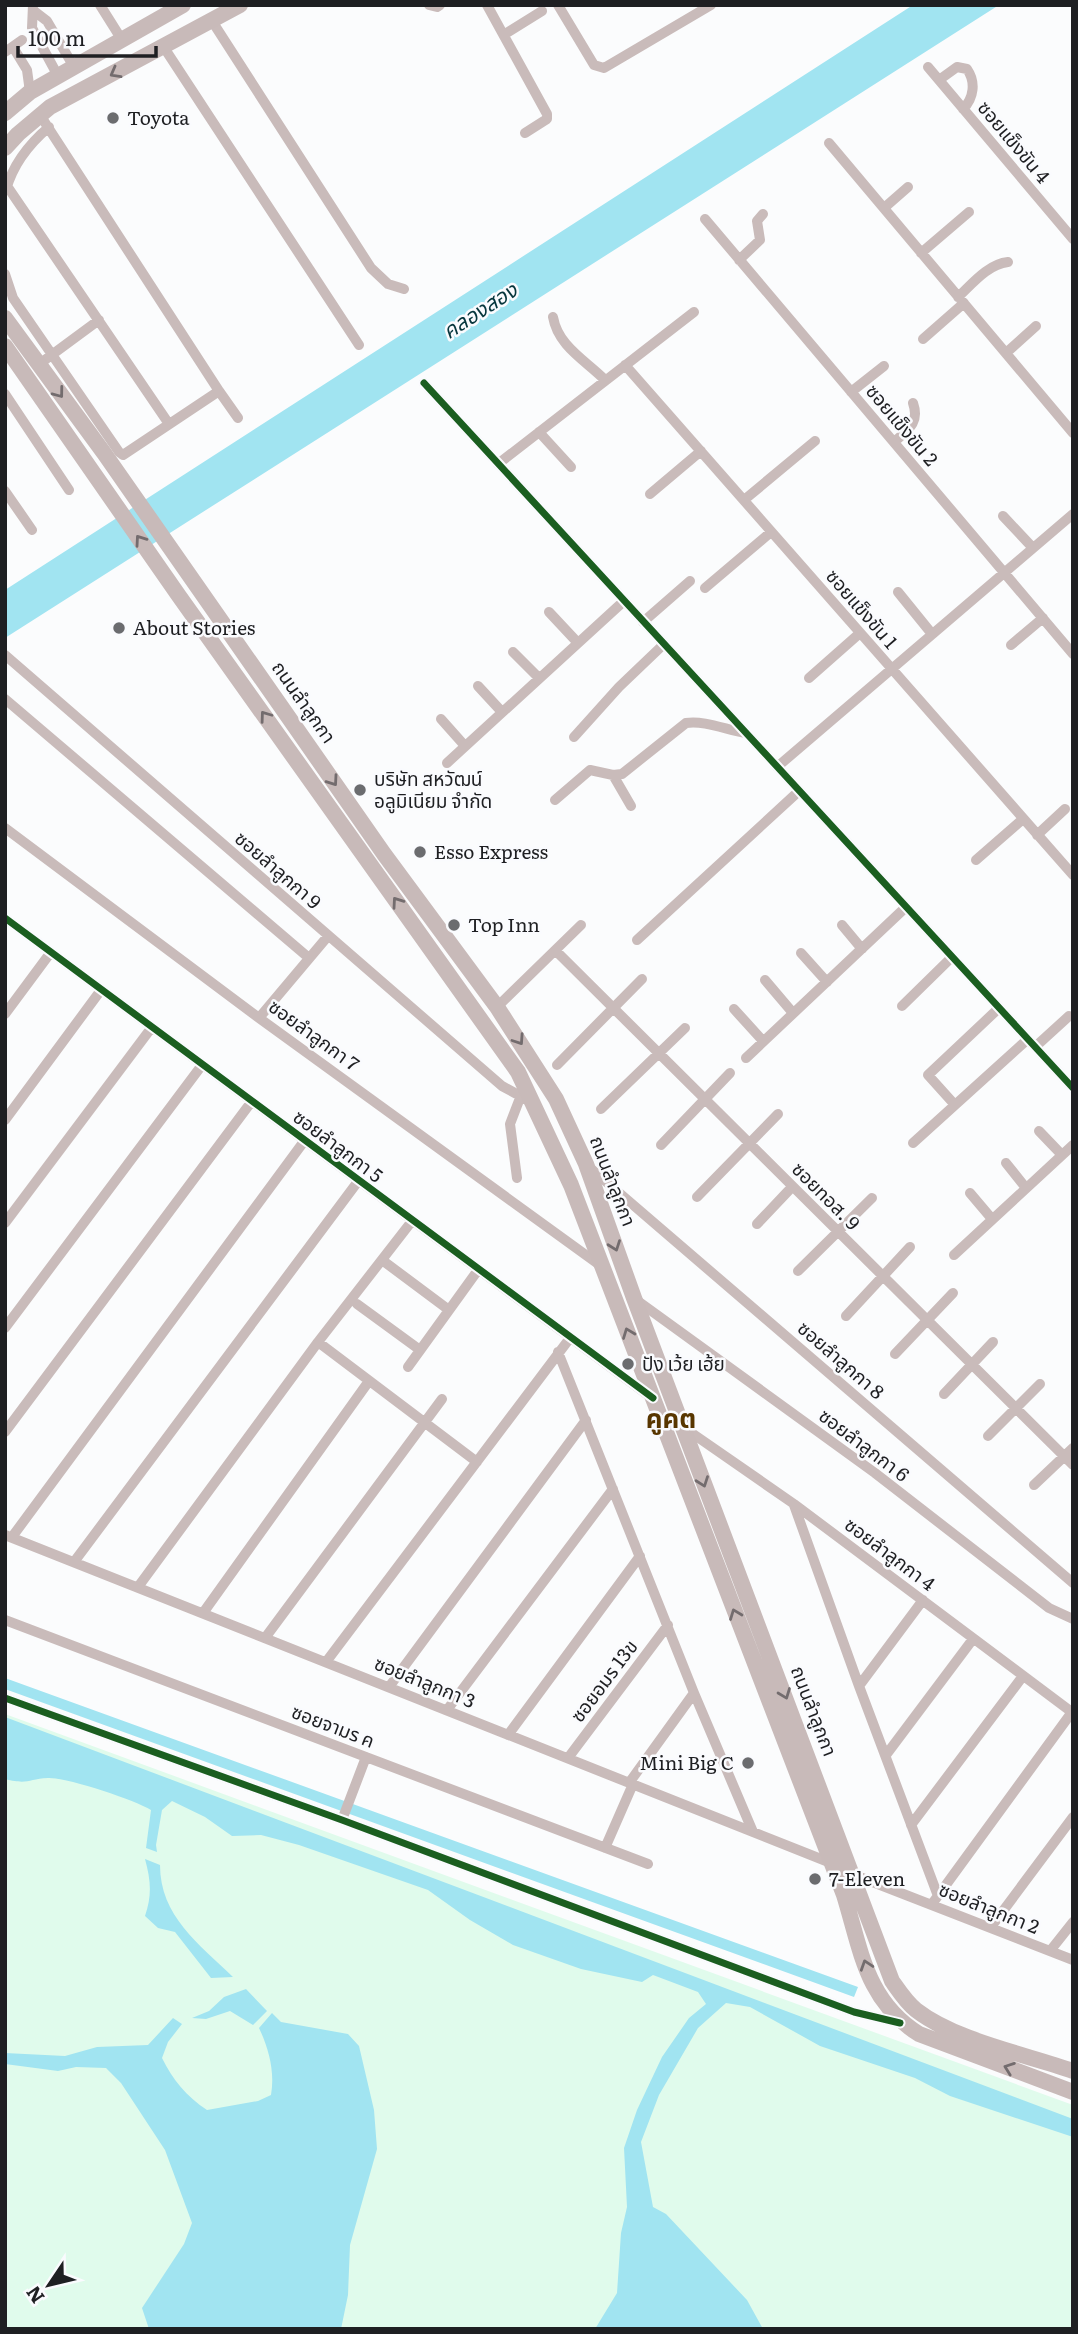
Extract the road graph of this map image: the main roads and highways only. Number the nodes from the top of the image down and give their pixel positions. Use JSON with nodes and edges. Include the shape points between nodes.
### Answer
{"nodes":[{"id":1,"x":183,"y":5,"type":"edge"},
{"id":2,"x":240,"y":5,"type":"edge"},
{"id":3,"x":166,"y":9,"type":"edge"},
{"id":4,"x":5,"y":113,"type":"edge"},
{"id":5,"x":5,"y":148,"type":"edge"},
{"id":6,"x":5,"y":317,"type":"edge"},
{"id":7,"x":5,"y":346,"type":"edge"},
{"id":8,"x":451,"y":945,"type":"junction"},
{"id":9,"x":437,"y":957,"type":"junction"},
{"id":10,"x":1073,"y":2071,"type":"edge"},
{"id":11,"x":1073,"y":2092,"type":"edge"}],
"edges":[{"from":1,"to":3,"type":"main road"},
{"from":2,"to":5,"type":"main road","one_way":true,"via":[[163,46]]},
{"from":3,"to":4,"type":"main road","via":[[122,40],[30,92]]},
{"from":6,"to":8,"type":"main road","name":"ถนนลำลูกกา","one_way":true,"via":[[45,359],[195,585]]},
{"from":9,"to":7,"type":"main road","name":"ถนนลำลูกกา","one_way":true},
{"from":8,"to":9,"type":"main road"},
{"from":8,"to":10,"type":"main road","name":"ถนนลำลูกกา","one_way":true,"via":[[543,1076],[586,1164],[886,1968],[916,2010],[941,2025]]},
{"from":11,"to":9,"type":"main road","name":"ถนนลำลูกกา","one_way":true,"via":[[919,2034],[900,2023],[878,1994],[571,1185],[527,1100],[518,1072]]}]}
